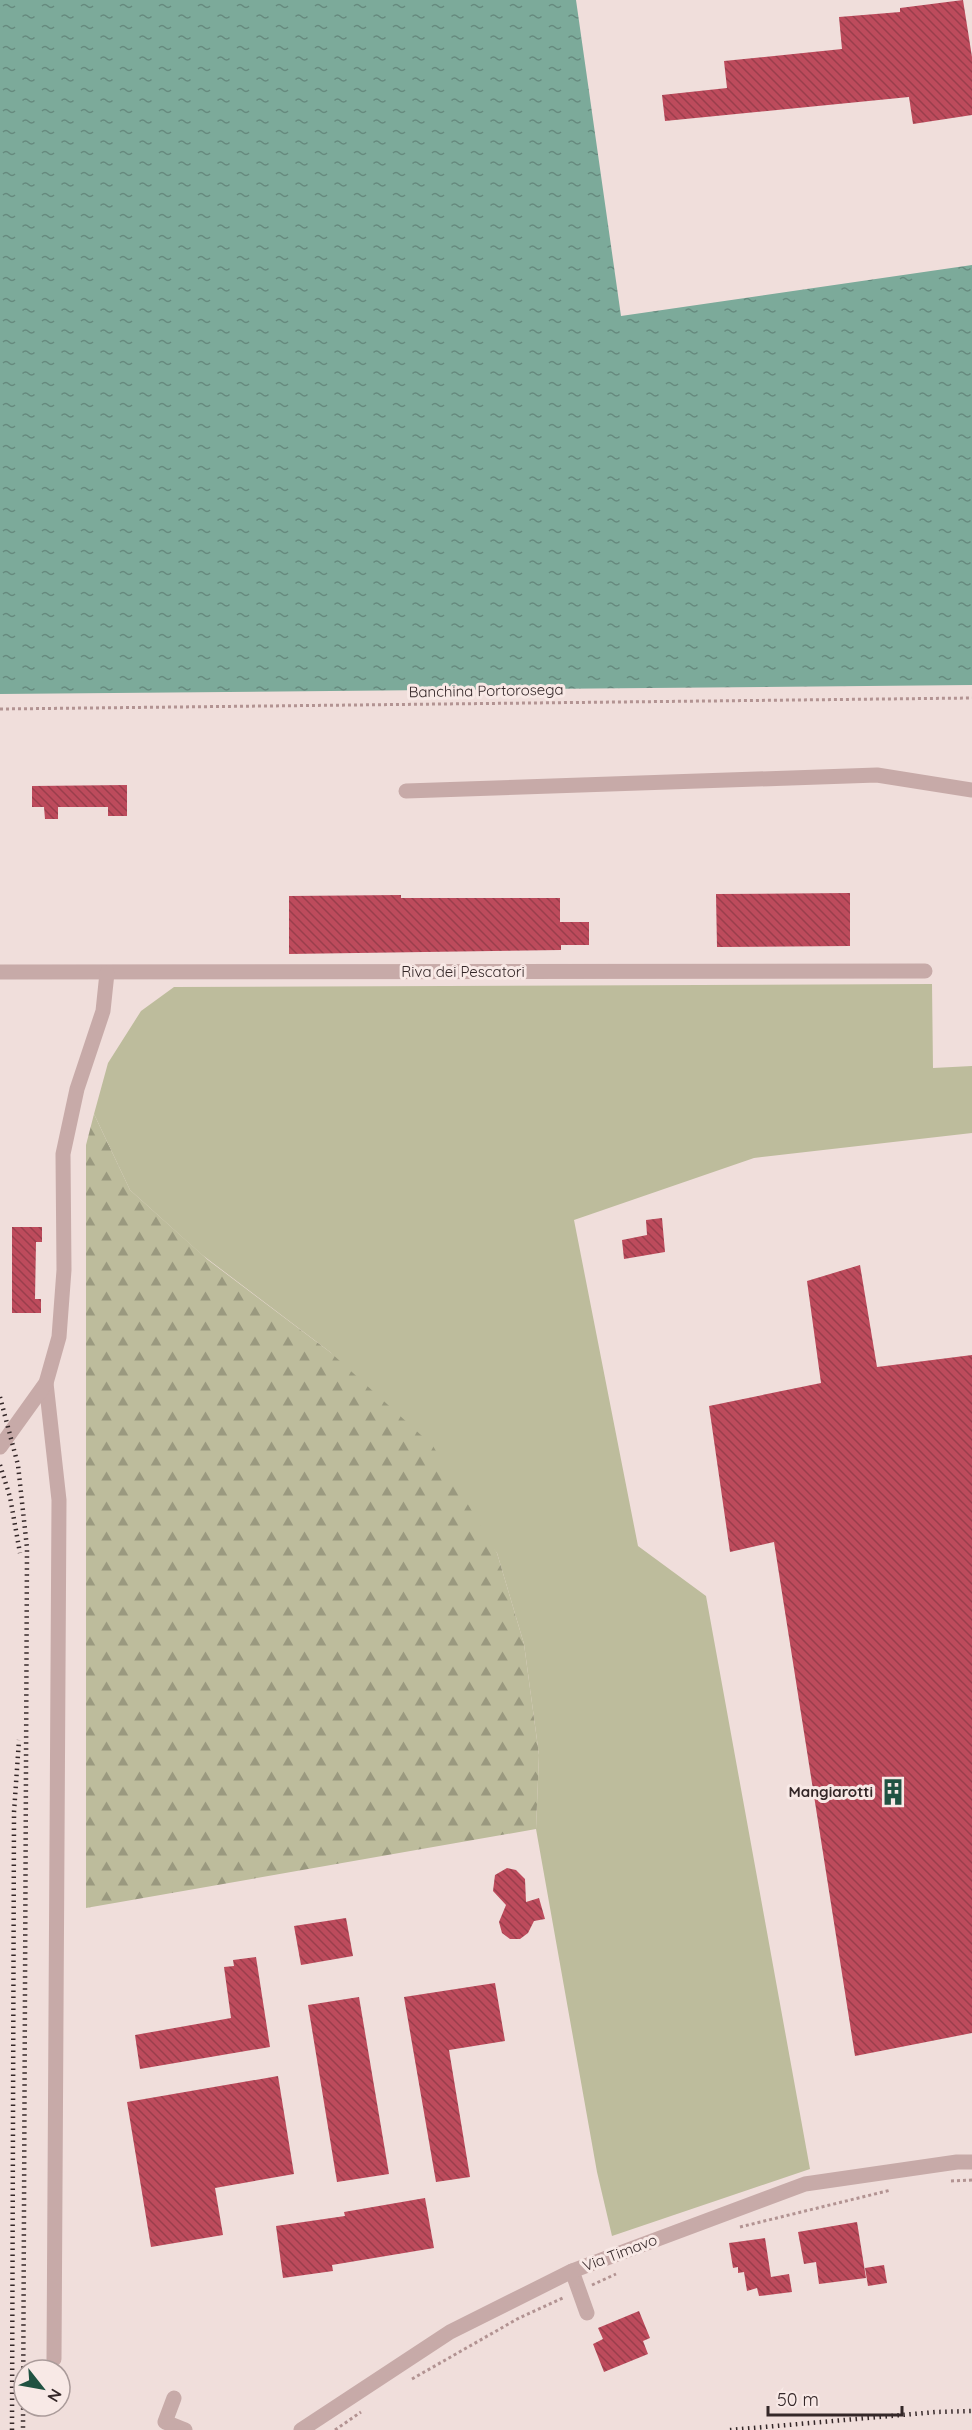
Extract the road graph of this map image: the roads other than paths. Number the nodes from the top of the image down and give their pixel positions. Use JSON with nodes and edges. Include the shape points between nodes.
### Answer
{"nodes":[{"id":1,"x":972,"y":790,"type":"edge"},
{"id":2,"x":406,"y":791,"type":"dead end"},
{"id":3,"x":925,"y":971,"type":"dead end"},
{"id":4,"x":0,"y":972,"type":"edge"},
{"id":5,"x":107,"y":973,"type":"junction"},
{"id":6,"x":46,"y":1383,"type":"junction"},
{"id":7,"x":0,"y":1447,"type":"edge"},
{"id":8,"x":972,"y":2162,"type":"edge"},
{"id":9,"x":572,"y":2271,"type":"junction"},
{"id":10,"x":587,"y":2313,"type":"dead end"},
{"id":11,"x":54,"y":2358,"type":"edge"},
{"id":12,"x":174,"y":2398,"type":"dead end"},
{"id":13,"x":185,"y":2430,"type":"edge"},
{"id":14,"x":301,"y":2430,"type":"edge"}],
"edges":[{"from":1,"to":2,"type":"street","via":[[877,775]]},
{"from":3,"to":5,"type":"street","name":"Riva dei Pescatori"},
{"from":4,"to":5,"type":"street","name":"Riva dei Pescatori"},
{"from":5,"to":6,"type":"street","via":[[103,1011],[76,1089],[63,1154],[59,1337]]},
{"from":6,"to":7,"type":"street"},
{"from":6,"to":11,"type":"street","via":[[59,1500]]},
{"from":8,"to":9,"type":"street","name":"Via Timavo","via":[[805,2184]]},
{"from":9,"to":10,"type":"street"},
{"from":9,"to":14,"type":"street","name":"Via Timavo","via":[[450,2332]]},
{"from":12,"to":13,"type":"street","via":[[165,2422]]}]}
